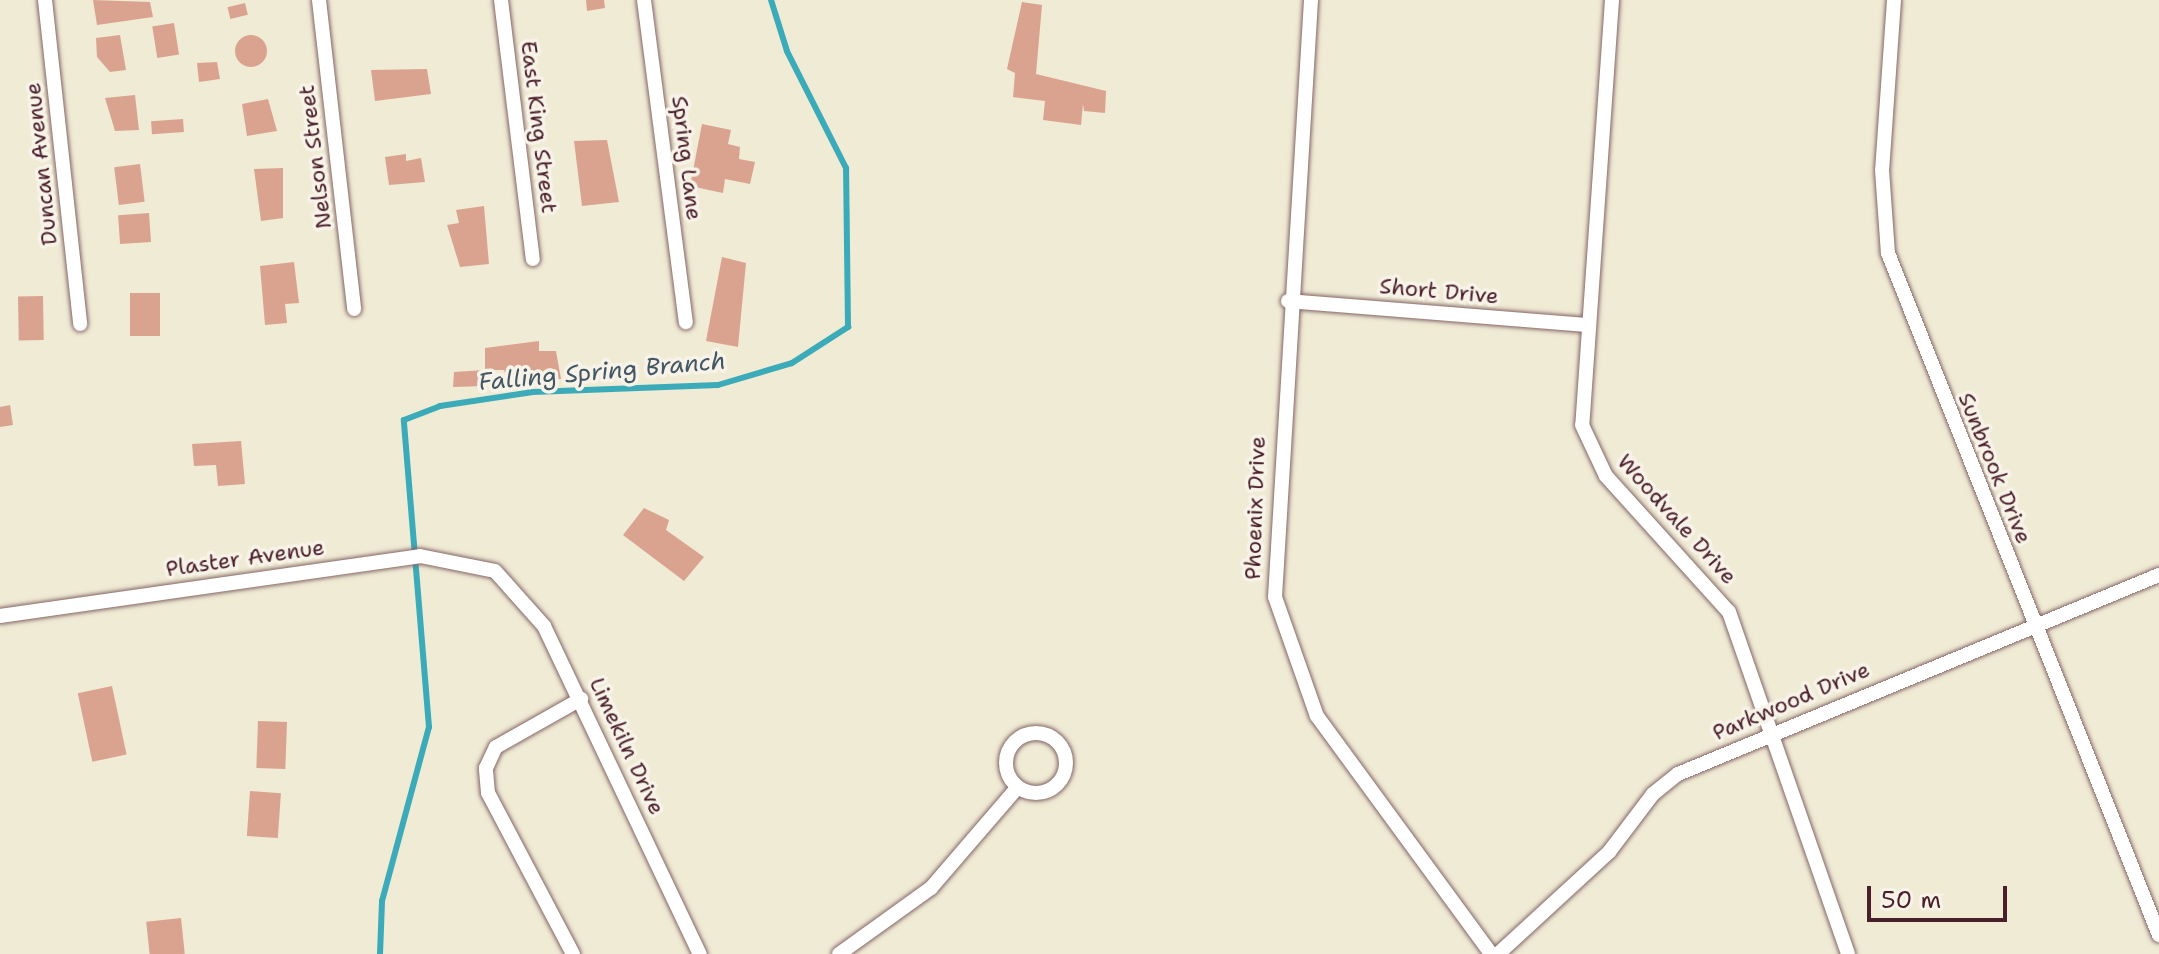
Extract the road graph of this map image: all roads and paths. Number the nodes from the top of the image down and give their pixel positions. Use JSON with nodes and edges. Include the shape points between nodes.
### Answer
{"nodes":[{"id":1,"x":45,"y":0,"type":"edge"},
{"id":2,"x":319,"y":0,"type":"edge"},
{"id":3,"x":501,"y":0,"type":"edge"},
{"id":4,"x":644,"y":0,"type":"edge"},
{"id":5,"x":1311,"y":0,"type":"edge"},
{"id":6,"x":1612,"y":0,"type":"edge"},
{"id":7,"x":1894,"y":0,"type":"edge"},
{"id":8,"x":533,"y":259,"type":"dead end"},
{"id":9,"x":1288,"y":301,"type":"junction"},
{"id":10,"x":354,"y":309,"type":"dead end"},
{"id":11,"x":686,"y":322,"type":"dead end"},
{"id":12,"x":80,"y":324,"type":"dead end"},
{"id":13,"x":1586,"y":325,"type":"junction"},
{"id":14,"x":495,"y":571,"type":"joint"},
{"id":15,"x":2159,"y":575,"type":"edge"},
{"id":16,"x":0,"y":616,"type":"edge"},
{"id":17,"x":2034,"y":623,"type":"junction"},
{"id":18,"x":581,"y":699,"type":"junction"},
{"id":19,"x":1772,"y":732,"type":"junction"},
{"id":20,"x":1018,"y":787,"type":"junction"},
{"id":21,"x":2159,"y":935,"type":"edge"},
{"id":22,"x":573,"y":954,"type":"edge"},
{"id":23,"x":700,"y":954,"type":"edge"},
{"id":24,"x":839,"y":954,"type":"edge"},
{"id":25,"x":1491,"y":954,"type":"edge"},
{"id":26,"x":1498,"y":954,"type":"edge"},
{"id":27,"x":1848,"y":954,"type":"edge"}],
"edges":[{"from":1,"to":12,"type":"street","name":"Duncan Avenue"},
{"from":2,"to":10,"type":"street","name":"Nelson Street"},
{"from":3,"to":8,"type":"street","name":"East King Street"},
{"from":4,"to":11,"type":"street","name":"Spring Lane"},
{"from":5,"to":9,"type":"street","name":"Phoenix Drive"},
{"from":6,"to":13,"type":"street","name":"Woodvale Drive"},
{"from":7,"to":17,"type":"street","name":"Sunbrook Drive","via":[[1882,170],[1888,253]]},
{"from":9,"to":13,"type":"street","name":"Short Drive"},
{"from":9,"to":25,"type":"street","name":"Phoenix Drive","via":[[1272,557],[1286,641],[1334,742]]},
{"from":13,"to":19,"type":"street","name":"Woodvale Drive","via":[[1580,412],[1590,449],[1729,612]]},
{"from":14,"to":16,"type":"street","name":"Plaster Avenue","via":[[420,556]]},
{"from":14,"to":18,"type":"street","name":"Limekiln Drive","via":[[530,604]]},
{"from":15,"to":17,"type":"street","name":"Parkwood Drive"},
{"from":17,"to":19,"type":"street","name":"Parkwood Drive"},
{"from":17,"to":21,"type":"street","name":"Sunbrook Drive"},
{"from":18,"to":22,"type":"street","via":[[496,747],[486,768],[488,793]]},
{"from":18,"to":23,"type":"street","name":"Limekiln Drive"},
{"from":19,"to":26,"type":"street","name":"Parkwood Drive","via":[[1662,786],[1609,852]]},
{"from":19,"to":27,"type":"street","name":"Woodvale Drive"},
{"from":20,"to":20,"type":"street","via":[[1007,771],[1008,751],[1031,733],[1050,736],[1067,760],[1062,779],[1047,792]]},
{"from":20,"to":24,"type":"street","via":[[931,888]]}]}
